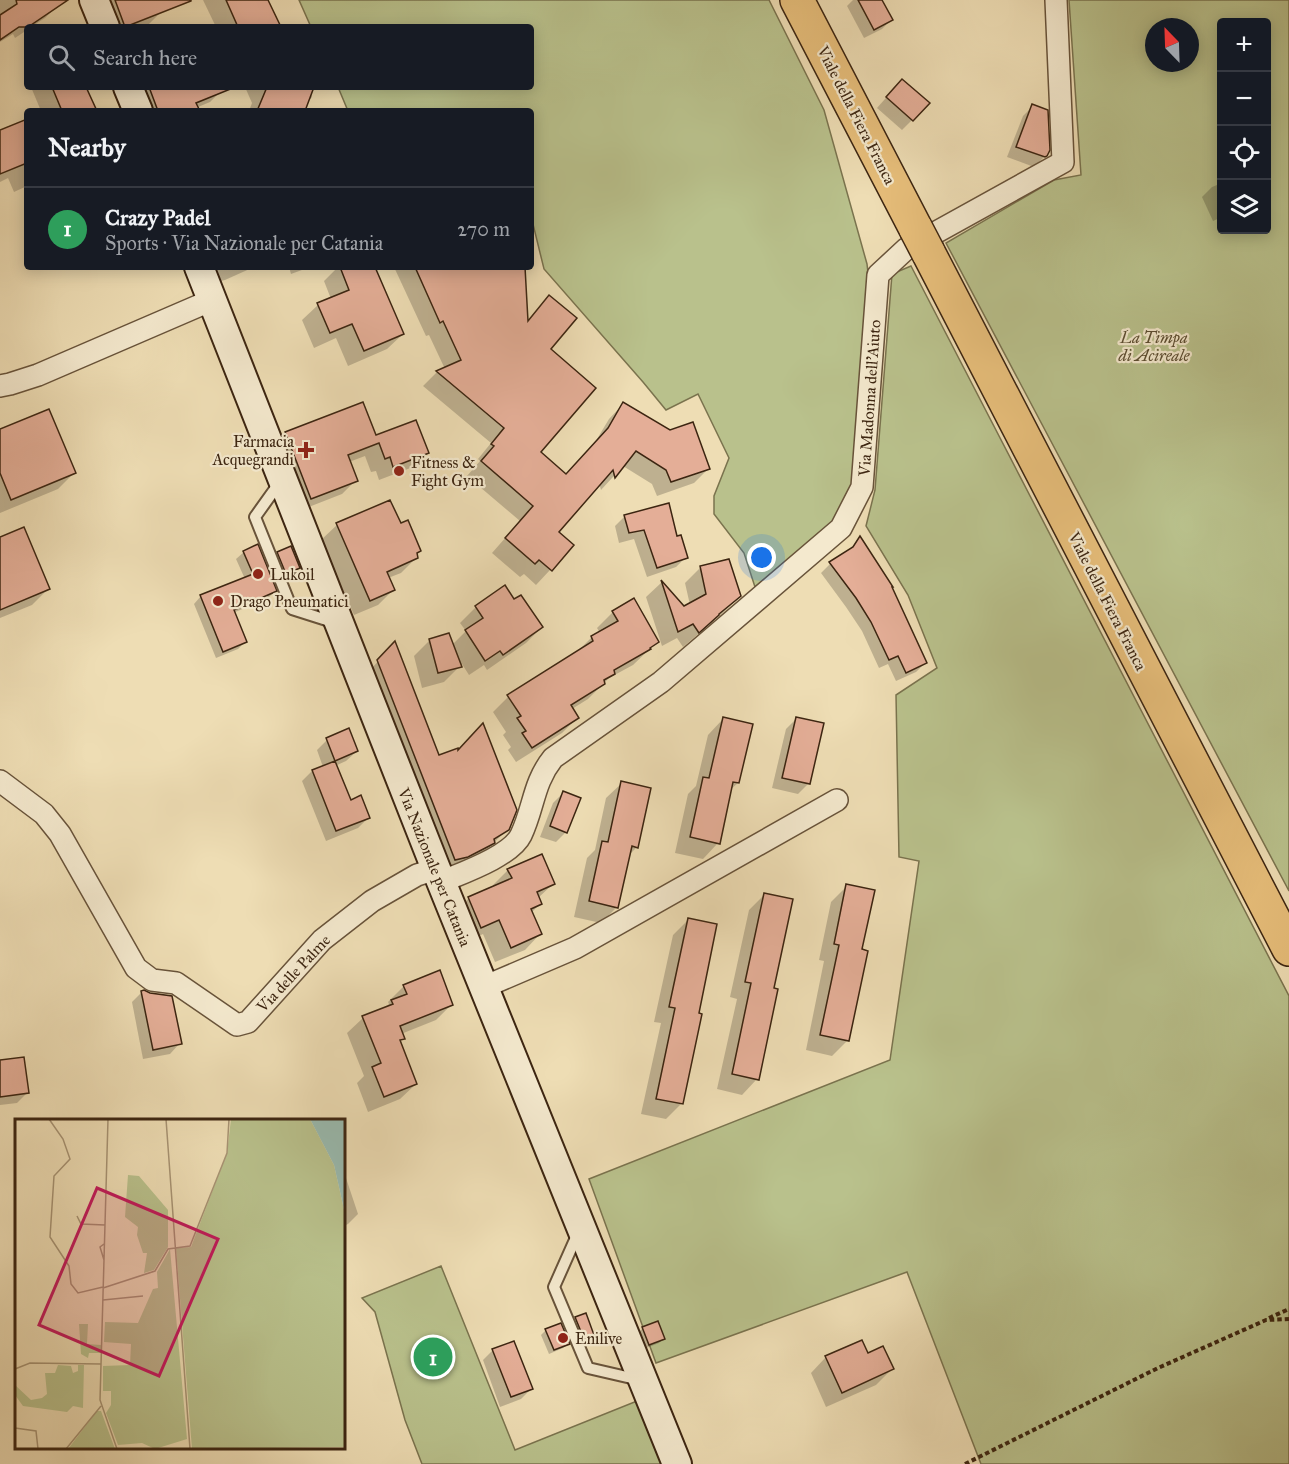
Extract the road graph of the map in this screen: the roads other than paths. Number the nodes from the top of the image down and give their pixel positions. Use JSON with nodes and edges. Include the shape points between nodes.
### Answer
{"nodes":[{"id":1,"x":94,"y":0,"type":"edge"},
{"id":2,"x":797,"y":0,"type":"edge"},
{"id":3,"x":1056,"y":0,"type":"edge"},
{"id":4,"x":104,"y":24,"type":"edge"},
{"id":5,"x":129,"y":90,"type":"edge"},
{"id":6,"x":137,"y":108,"type":"edge"},
{"id":7,"x":200,"y":270,"type":"edge"},
{"id":8,"x":212,"y":300,"type":"junction"},
{"id":9,"x":0,"y":386,"type":"edge"},
{"id":10,"x":282,"y":479,"type":"junction"},
{"id":11,"x":340,"y":624,"type":"junction"},
{"id":12,"x":0,"y":782,"type":"edge"},
{"id":13,"x":837,"y":800,"type":"dead end"},
{"id":14,"x":438,"y":875,"type":"junction"},
{"id":15,"x":1289,"y":949,"type":"edge"},
{"id":16,"x":483,"y":987,"type":"junction"},
{"id":17,"x":580,"y":1227,"type":"junction"},
{"id":18,"x":643,"y":1381,"type":"junction"},
{"id":19,"x":677,"y":1464,"type":"edge"}],
"edges":[{"from":1,"to":4,"type":"main road"},
{"from":2,"to":15,"type":"main road","name":"Viale della Fiera Franca"},
{"from":3,"to":14,"type":"street","name":"Via Madonna dell'Aiuto","via":[[1063,162],[906,249],[878,275],[862,487],[841,528],[662,682],[553,758],[539,781],[520,838],[503,854]]},
{"from":5,"to":6,"type":"main road"},
{"from":7,"to":8,"type":"main road","name":"Via Nazionale per Catania"},
{"from":8,"to":9,"type":"street","via":[[38,375]]},
{"from":8,"to":10,"type":"main road","name":"Via Nazionale per Catania"},
{"from":10,"to":11,"type":"main road","name":"Via Nazionale per Catania"},
{"from":10,"to":11,"type":"lane","via":[[255,517],[292,609]]},
{"from":11,"to":14,"type":"main road","name":"Via Nazionale per Catania"},
{"from":12,"to":14,"type":"street","name":"Via delle Palme","via":[[44,814],[60,834],[136,968],[152,980],[176,983],[237,1025],[248,1022],[322,940],[372,902],[417,875]]},
{"from":13,"to":16,"type":"street","via":[[575,948]]},
{"from":14,"to":16,"type":"main road","name":"Via Nazionale per Catania"},
{"from":16,"to":17,"type":"main road","name":"Via Nazionale per Catania"},
{"from":17,"to":18,"type":"main road","name":"Via Nazionale per Catania"},
{"from":17,"to":18,"type":"lane","via":[[554,1287],[588,1368]]},
{"from":18,"to":19,"type":"main road","name":"Via Nazionale per Catania"}]}
